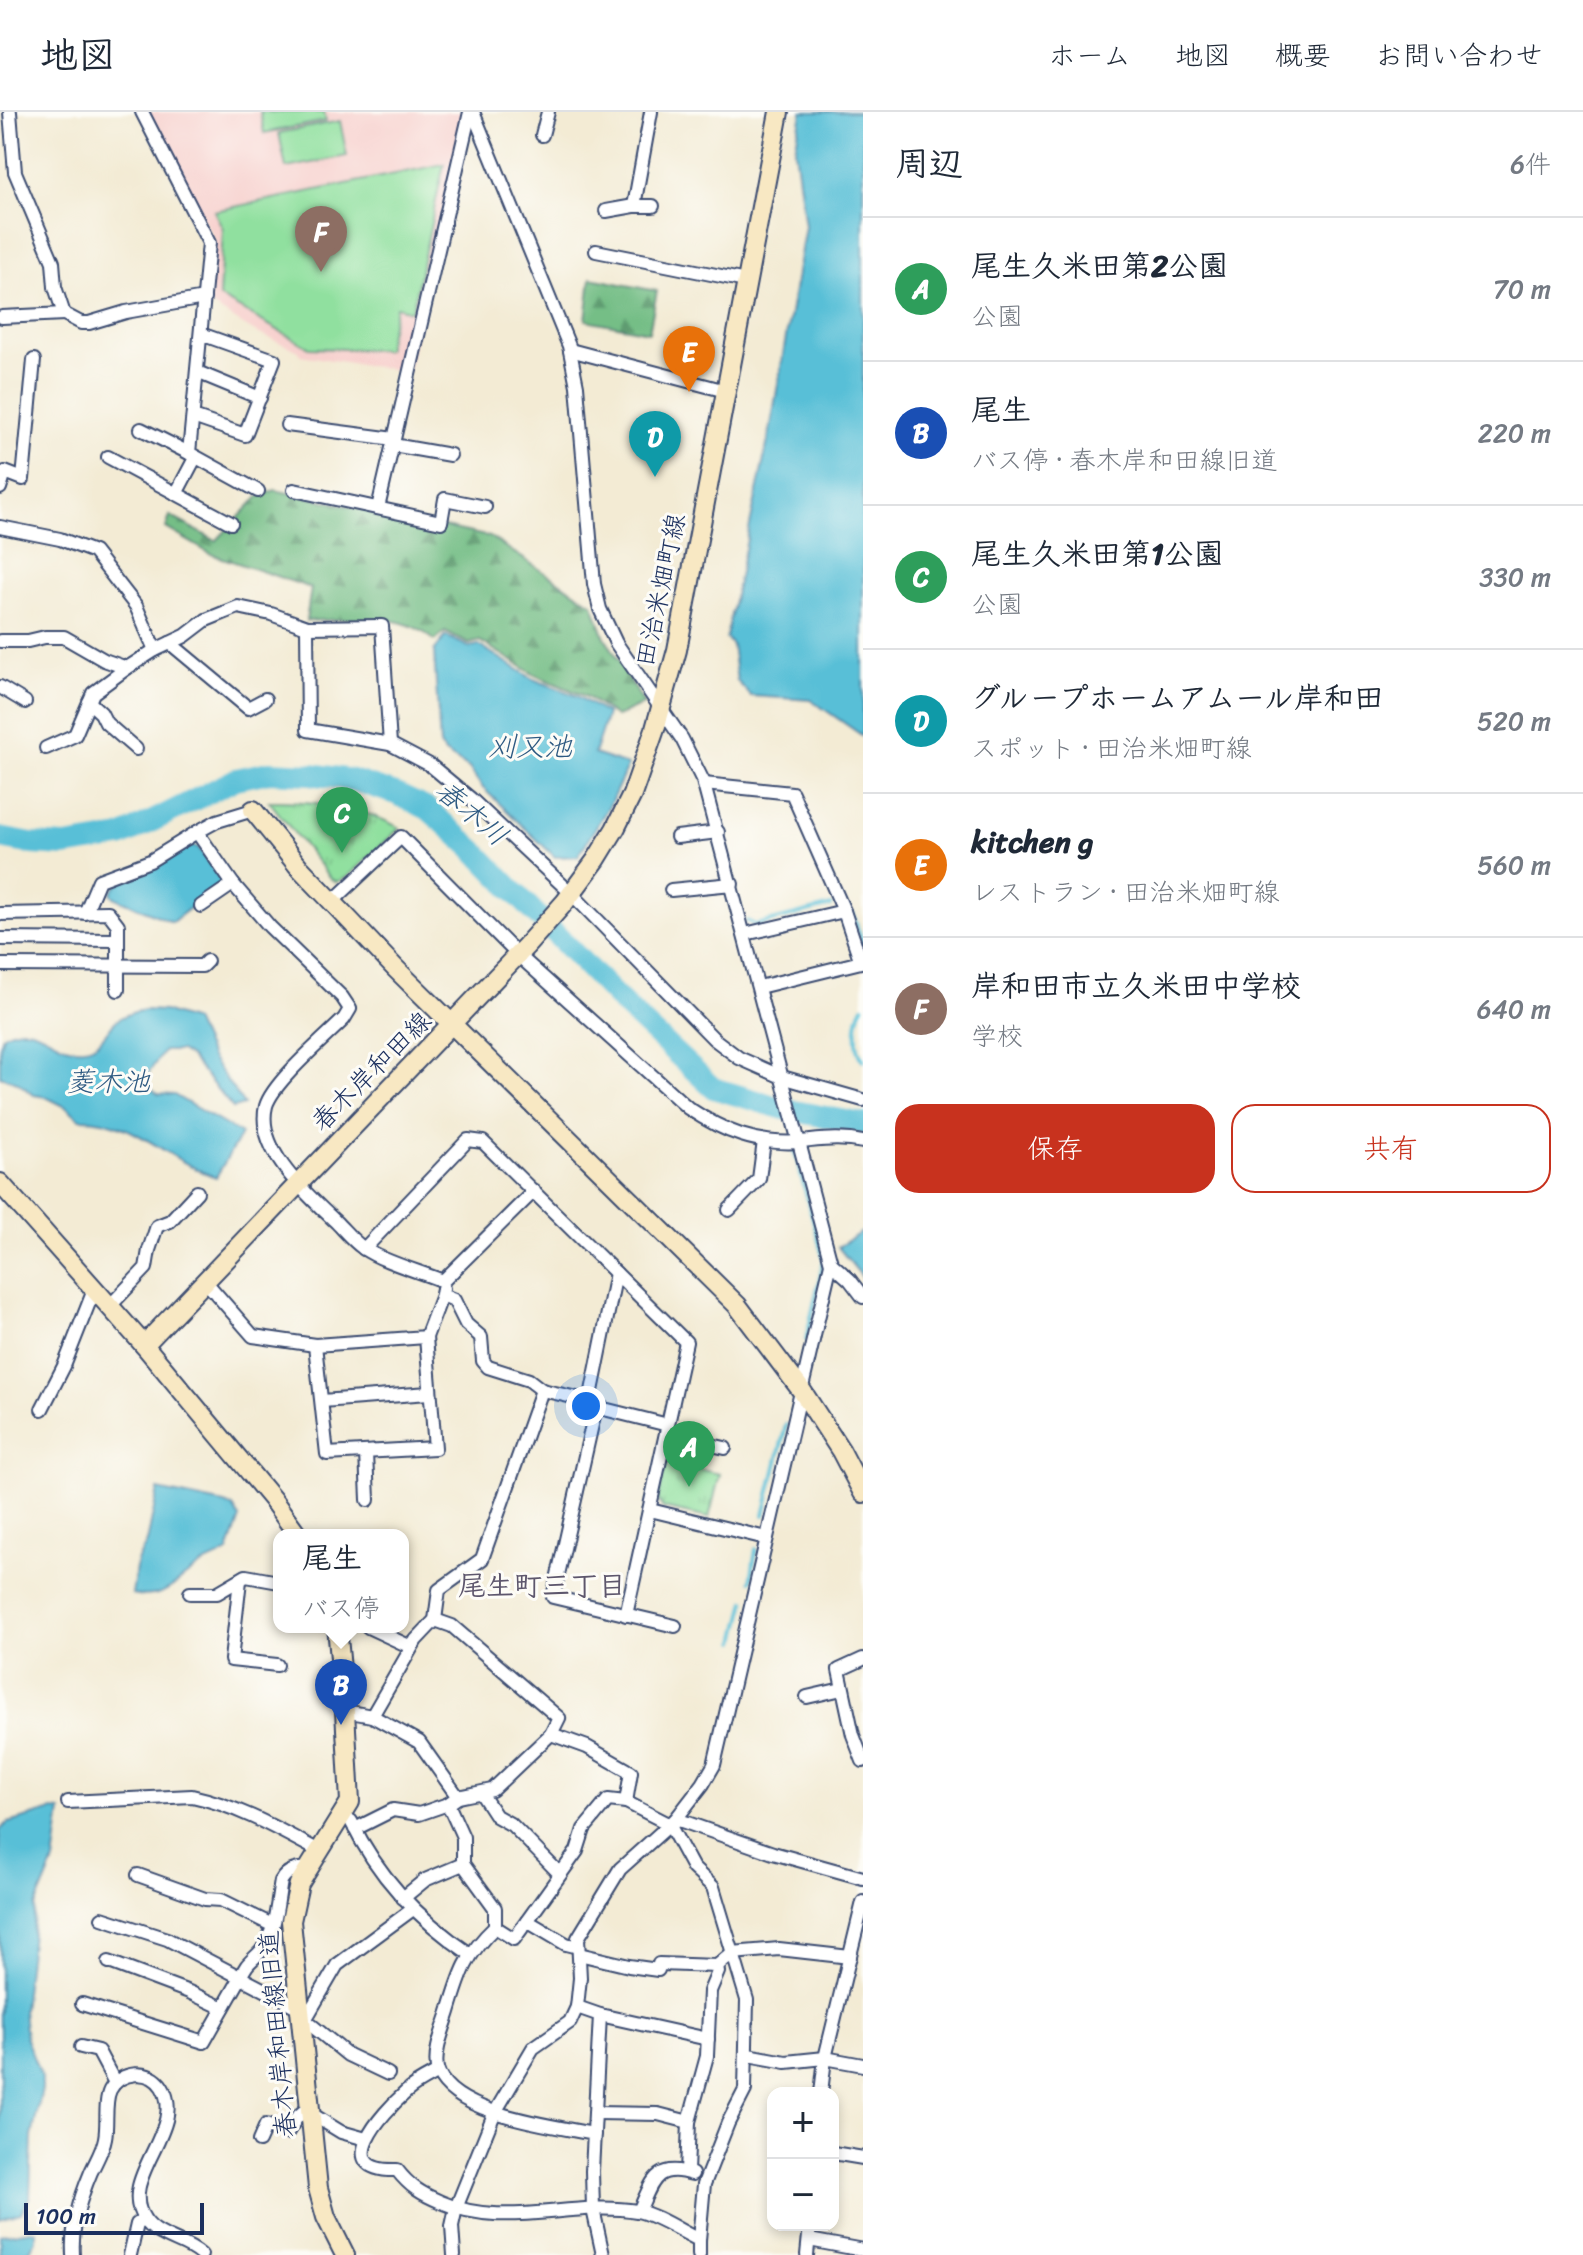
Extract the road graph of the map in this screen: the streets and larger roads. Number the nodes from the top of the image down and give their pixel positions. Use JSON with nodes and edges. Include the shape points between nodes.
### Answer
{"nodes":[{"id":1,"x":8,"y":112,"type":"edge"},
{"id":2,"x":142,"y":112,"type":"edge"},
{"id":3,"x":471,"y":112,"type":"edge"},
{"id":4,"x":548,"y":112,"type":"edge"},
{"id":5,"x":651,"y":112,"type":"edge"},
{"id":6,"x":779,"y":112,"type":"edge"},
{"id":7,"x":0,"y":114,"type":"edge"},
{"id":8,"x":546,"y":132,"type":"dead end"},
{"id":9,"x":634,"y":206,"type":"junction"},
{"id":10,"x":653,"y":206,"type":"dead end"},
{"id":11,"x":606,"y":211,"type":"dead end"},
{"id":12,"x":596,"y":251,"type":"dead end"},
{"id":13,"x":746,"y":281,"type":"junction"},
{"id":14,"x":204,"y":298,"type":"junction"},
{"id":15,"x":64,"y":314,"type":"junction"},
{"id":16,"x":2,"y":317,"type":"dead end"},
{"id":17,"x":201,"y":334,"type":"junction"},
{"id":18,"x":570,"y":350,"type":"junction"},
{"id":19,"x":34,"y":360,"type":"dead end"},
{"id":20,"x":197,"y":372,"type":"junction"},
{"id":21,"x":726,"y":391,"type":"junction"},
{"id":22,"x":260,"y":398,"type":"junction"},
{"id":23,"x":193,"y":417,"type":"junction"},
{"id":24,"x":287,"y":425,"type":"dead end"},
{"id":25,"x":141,"y":429,"type":"dead end"},
{"id":26,"x":394,"y":442,"type":"junction"},
{"id":27,"x":450,"y":455,"type":"dead end"},
{"id":28,"x":192,"y":456,"type":"junction"},
{"id":29,"x":108,"y":457,"type":"dead end"},
{"id":30,"x":0,"y":488,"type":"edge"},
{"id":31,"x":294,"y":490,"type":"dead end"},
{"id":32,"x":258,"y":491,"type":"dead end"},
{"id":33,"x":176,"y":494,"type":"junction"},
{"id":34,"x":485,"y":507,"type":"dead end"},
{"id":35,"x":378,"y":508,"type":"junction"},
{"id":36,"x":231,"y":523,"type":"dead end"},
{"id":37,"x":0,"y":527,"type":"edge"},
{"id":38,"x":307,"y":627,"type":"junction"},
{"id":39,"x":0,"y":641,"type":"edge"},
{"id":40,"x":170,"y":643,"type":"junction"},
{"id":41,"x":155,"y":650,"type":"junction"},
{"id":42,"x":127,"y":668,"type":"junction"},
{"id":43,"x":229,"y":674,"type":"dead end"},
{"id":44,"x":220,"y":684,"type":"junction"},
{"id":45,"x":0,"y":687,"type":"edge"},
{"id":46,"x":265,"y":699,"type":"dead end"},
{"id":47,"x":25,"y":702,"type":"dead end"},
{"id":48,"x":89,"y":702,"type":"junction"},
{"id":49,"x":661,"y":708,"type":"junction"},
{"id":50,"x":390,"y":744,"type":"junction"},
{"id":51,"x":46,"y":748,"type":"dead end"},
{"id":52,"x":136,"y":749,"type":"dead end"},
{"id":53,"x":704,"y":784,"type":"junction"},
{"id":54,"x":253,"y":810,"type":"joint"},
{"id":55,"x":197,"y":832,"type":"junction"},
{"id":56,"x":718,"y":832,"type":"junction"},
{"id":57,"x":677,"y":837,"type":"dead end"},
{"id":58,"x":233,"y":884,"type":"junction"},
{"id":59,"x":732,"y":884,"type":"junction"},
{"id":60,"x":671,"y":890,"type":"dead end"},
{"id":61,"x":571,"y":893,"type":"junction"},
{"id":62,"x":332,"y":902,"type":"junction"},
{"id":63,"x":201,"y":906,"type":"dead end"},
{"id":64,"x":844,"y":911,"type":"junction"},
{"id":65,"x":85,"y":913,"type":"junction"},
{"id":66,"x":0,"y":914,"type":"edge"},
{"id":67,"x":745,"y":934,"type":"junction"},
{"id":68,"x":0,"y":939,"type":"edge"},
{"id":69,"x":118,"y":940,"type":"junction"},
{"id":70,"x":517,"y":954,"type":"junction"},
{"id":71,"x":207,"y":961,"type":"dead end"},
{"id":72,"x":0,"y":965,"type":"edge"},
{"id":73,"x":119,"y":965,"type":"junction"},
{"id":74,"x":759,"y":987,"type":"junction"},
{"id":75,"x":118,"y":990,"type":"dead end"},
{"id":76,"x":450,"y":1024,"type":"junction"},
{"id":77,"x":782,"y":1077,"type":"junction"},
{"id":78,"x":863,"y":1100,"type":"edge"},
{"id":79,"x":764,"y":1141,"type":"junction"},
{"id":80,"x":800,"y":1142,"type":"junction"},
{"id":81,"x":863,"y":1142,"type":"edge"},
{"id":82,"x":0,"y":1183,"type":"edge"},
{"id":83,"x":297,"y":1185,"type":"junction"},
{"id":84,"x":534,"y":1191,"type":"junction"},
{"id":85,"x":197,"y":1192,"type":"dead end"},
{"id":86,"x":729,"y":1210,"type":"dead end"},
{"id":87,"x":364,"y":1249,"type":"junction"},
{"id":88,"x":831,"y":1263,"type":"junction"},
{"id":89,"x":616,"y":1273,"type":"junction"},
{"id":90,"x":205,"y":1281,"type":"junction"},
{"id":91,"x":443,"y":1281,"type":"junction"},
{"id":92,"x":94,"y":1290,"type":"junction"},
{"id":93,"x":442,"y":1295,"type":"junction"},
{"id":94,"x":863,"y":1297,"type":"edge"},
{"id":95,"x":109,"y":1307,"type":"junction"},
{"id":96,"x":426,"y":1337,"type":"junction"},
{"id":97,"x":144,"y":1345,"type":"junction"},
{"id":98,"x":315,"y":1345,"type":"junction"},
{"id":99,"x":542,"y":1390,"type":"junction"},
{"id":100,"x":802,"y":1391,"type":"junction"},
{"id":101,"x":429,"y":1393,"type":"junction"},
{"id":102,"x":322,"y":1401,"type":"junction"},
{"id":103,"x":593,"y":1404,"type":"junction"},
{"id":104,"x":42,"y":1409,"type":"dead end"},
{"id":105,"x":667,"y":1430,"type":"junction"},
{"id":106,"x":725,"y":1448,"type":"dead end"},
{"id":107,"x":366,"y":1453,"type":"junction"},
{"id":108,"x":863,"y":1493,"type":"edge"},
{"id":109,"x":368,"y":1500,"type":"dead end"},
{"id":110,"x":650,"y":1510,"type":"junction"},
{"id":111,"x":294,"y":1529,"type":"edge"},
{"id":112,"x":766,"y":1538,"type":"junction"},
{"id":113,"x":240,"y":1580,"type":"junction"},
{"id":114,"x":273,"y":1581,"type":"edge"},
{"id":115,"x":190,"y":1593,"type":"dead end"},
{"id":116,"x":626,"y":1615,"type":"junction"},
{"id":117,"x":435,"y":1620,"type":"junction"},
{"id":118,"x":675,"y":1626,"type":"dead end"},
{"id":119,"x":338,"y":1633,"type":"edge"},
{"id":120,"x":381,"y":1633,"type":"edge"},
{"id":121,"x":411,"y":1647,"type":"junction"},
{"id":122,"x":863,"y":1659,"type":"edge"},
{"id":123,"x":277,"y":1665,"type":"dead end"},
{"id":124,"x":842,"y":1689,"type":"junction"},
{"id":125,"x":807,"y":1697,"type":"dead end"},
{"id":126,"x":345,"y":1711,"type":"junction"},
{"id":127,"x":372,"y":1716,"type":"junction"},
{"id":128,"x":551,"y":1734,"type":"junction"},
{"id":129,"x":863,"y":1761,"type":"edge"},
{"id":130,"x":481,"y":1793,"type":"junction"},
{"id":131,"x":453,"y":1801,"type":"junction"},
{"id":132,"x":68,"y":1802,"type":"dead end"},
{"id":133,"x":626,"y":1802,"type":"junction"},
{"id":134,"x":346,"y":1810,"type":"junction"},
{"id":135,"x":673,"y":1821,"type":"junction"},
{"id":136,"x":355,"y":1829,"type":"junction"},
{"id":137,"x":319,"y":1851,"type":"junction"},
{"id":138,"x":463,"y":1864,"type":"junction"},
{"id":139,"x":308,"y":1868,"type":"junction"},
{"id":140,"x":560,"y":1874,"type":"junction"},
{"id":141,"x":138,"y":1875,"type":"dead end"},
{"id":142,"x":863,"y":1878,"type":"edge"},
{"id":143,"x":403,"y":1898,"type":"junction"},
{"id":144,"x":863,"y":1902,"type":"edge"},
{"id":145,"x":413,"y":1909,"type":"junction"},
{"id":146,"x":102,"y":1918,"type":"dead end"},
{"id":147,"x":527,"y":1921,"type":"junction"},
{"id":148,"x":272,"y":1925,"type":"junction"},
{"id":149,"x":495,"y":1927,"type":"junction"},
{"id":150,"x":578,"y":1950,"type":"junction"},
{"id":151,"x":732,"y":1953,"type":"junction"},
{"id":152,"x":470,"y":1954,"type":"junction"},
{"id":153,"x":850,"y":1957,"type":"junction"},
{"id":154,"x":109,"y":1962,"type":"dead end"},
{"id":155,"x":717,"y":1966,"type":"junction"},
{"id":156,"x":241,"y":1977,"type":"junction"},
{"id":157,"x":82,"y":2004,"type":"dead end"},
{"id":158,"x":577,"y":2007,"type":"junction"},
{"id":159,"x":223,"y":2008,"type":"junction"},
{"id":160,"x":600,"y":2015,"type":"junction"},
{"id":161,"x":301,"y":2016,"type":"junction"},
{"id":162,"x":708,"y":2039,"type":"junction"},
{"id":163,"x":81,"y":2047,"type":"dead end"},
{"id":164,"x":748,"y":2055,"type":"junction"},
{"id":165,"x":825,"y":2058,"type":"junction"},
{"id":166,"x":863,"y":2065,"type":"edge"},
{"id":167,"x":438,"y":2072,"type":"junction"},
{"id":168,"x":388,"y":2074,"type":"dead end"},
{"id":169,"x":115,"y":2083,"type":"junction"},
{"id":170,"x":822,"y":2087,"type":"edge"},
{"id":171,"x":309,"y":2110,"type":"junction"},
{"id":172,"x":596,"y":2113,"type":"junction"},
{"id":173,"x":494,"y":2114,"type":"junction"},
{"id":174,"x":689,"y":2122,"type":"junction"},
{"id":175,"x":594,"y":2134,"type":"junction"},
{"id":176,"x":366,"y":2139,"type":"junction"},
{"id":177,"x":259,"y":2141,"type":"dead end"},
{"id":178,"x":839,"y":2154,"type":"edge"},
{"id":179,"x":863,"y":2158,"type":"edge"},
{"id":180,"x":687,"y":2172,"type":"junction"},
{"id":181,"x":705,"y":2182,"type":"junction"},
{"id":182,"x":456,"y":2208,"type":"junction"},
{"id":183,"x":593,"y":2209,"type":"junction"},
{"id":184,"x":639,"y":2211,"type":"junction"},
{"id":185,"x":144,"y":2220,"type":"junction"},
{"id":186,"x":810,"y":2231,"type":"edge"},
{"id":187,"x":699,"y":2240,"type":"junction"},
{"id":188,"x":809,"y":2240,"type":"junction"},
{"id":189,"x":863,"y":2250,"type":"edge"},
{"id":190,"x":73,"y":2255,"type":"edge"},
{"id":191,"x":130,"y":2255,"type":"edge"},
{"id":192,"x":201,"y":2255,"type":"edge"},
{"id":193,"x":345,"y":2255,"type":"edge"},
{"id":194,"x":454,"y":2255,"type":"edge"},
{"id":195,"x":603,"y":2255,"type":"edge"},
{"id":196,"x":700,"y":2255,"type":"edge"},
{"id":197,"x":807,"y":2255,"type":"edge"}],
"edges":[{"from":1,"to":7,"type":"street"},
{"from":1,"to":15,"type":"street","via":[[15,172],[53,262]]},
{"from":2,"to":14,"type":"street","via":[[209,243]]},
{"from":3,"to":18,"type":"street"},
{"from":3,"to":26,"type":"street"},
{"from":4,"to":8,"type":"street"},
{"from":5,"to":9,"type":"street"},
{"from":6,"to":13,"type":"street","name":"田治米畑町線"},
{"from":9,"to":10,"type":"street"},
{"from":9,"to":11,"type":"street"},
{"from":12,"to":13,"type":"street"},
{"from":13,"to":21,"type":"street","name":"田治米畑町線"},
{"from":14,"to":15,"type":"street","via":[[89,323]]},
{"from":14,"to":17,"type":"street"},
{"from":15,"to":16,"type":"street"},
{"from":17,"to":20,"type":"street"},
{"from":17,"to":22,"type":"street","via":[[274,360]]},
{"from":18,"to":21,"type":"street"},
{"from":18,"to":49,"type":"street","via":[[600,609],[616,643]]},
{"from":19,"to":30,"type":"street","via":[[23,479],[5,472]]},
{"from":20,"to":22,"type":"street"},
{"from":20,"to":23,"type":"street"},
{"from":21,"to":49,"type":"street","name":"田治米畑町線","via":[[677,650]]},
{"from":22,"to":23,"type":"street","via":[[245,435]]},
{"from":23,"to":28,"type":"street"},
{"from":24,"to":26,"type":"street"},
{"from":25,"to":28,"type":"street"},
{"from":26,"to":27,"type":"street"},
{"from":26,"to":35,"type":"street"},
{"from":28,"to":32,"type":"street"},
{"from":28,"to":33,"type":"street"},
{"from":29,"to":33,"type":"street"},
{"from":31,"to":35,"type":"street"},
{"from":33,"to":36,"type":"street"},
{"from":34,"to":35,"type":"street","via":[[445,499],[441,522]]},
{"from":37,"to":41,"type":"street","via":[[94,552],[136,606]]},
{"from":38,"to":40,"type":"street","via":[[238,607]]},
{"from":38,"to":50,"type":"street","via":[[308,730]]},
{"from":38,"to":50,"type":"street","via":[[382,626]]},
{"from":39,"to":42,"type":"street","via":[[64,637]]},
{"from":40,"to":41,"type":"street"},
{"from":40,"to":44,"type":"street"},
{"from":41,"to":42,"type":"street"},
{"from":42,"to":48,"type":"street","via":[[93,693]]},
{"from":43,"to":44,"type":"street"},
{"from":44,"to":46,"type":"street","via":[[248,708]]},
{"from":45,"to":47,"type":"street"},
{"from":48,"to":51,"type":"street","via":[[75,735]]},
{"from":48,"to":52,"type":"street"},
{"from":49,"to":53,"type":"street"},
{"from":49,"to":61,"type":"street","name":"田治米畑町線","via":[[632,795]]},
{"from":50,"to":61,"type":"street","via":[[440,773]]},
{"from":53,"to":56,"type":"street"},
{"from":53,"to":64,"type":"street","via":[[792,793]]},
{"from":54,"to":55,"type":"street"},
{"from":54,"to":62,"type":"street"},
{"from":55,"to":58,"type":"street"},
{"from":55,"to":65,"type":"street","via":[[150,861],[99,880]]},
{"from":56,"to":57,"type":"street"},
{"from":56,"to":59,"type":"street"},
{"from":58,"to":63,"type":"street"},
{"from":58,"to":83,"type":"street","via":[[350,1009],[275,1088],[266,1106],[270,1140]]},
{"from":59,"to":60,"type":"street"},
{"from":59,"to":67,"type":"street"},
{"from":61,"to":70,"type":"street","name":"田治米畑町線"},
{"from":61,"to":77,"type":"street","via":[[714,1039],[739,1058]]},
{"from":62,"to":70,"type":"street","via":[[401,837]]},
{"from":62,"to":76,"type":"street"},
{"from":64,"to":67,"type":"street"},
{"from":64,"to":74,"type":"street","via":[[861,962]]},
{"from":65,"to":66,"type":"street"},
{"from":65,"to":69,"type":"street","via":[[108,912],[118,925]]},
{"from":67,"to":74,"type":"street"},
{"from":68,"to":69,"type":"street"},
{"from":69,"to":73,"type":"street"},
{"from":70,"to":76,"type":"street"},
{"from":70,"to":79,"type":"street","via":[[688,1108],[739,1137]]},
{"from":71,"to":73,"type":"street","via":[[202,966]]},
{"from":72,"to":73,"type":"street"},
{"from":73,"to":75,"type":"street"},
{"from":74,"to":77,"type":"street"},
{"from":76,"to":83,"type":"street","name":"春木岸和田線"},
{"from":76,"to":100,"type":"street","name":"春木岸和田線","via":[[737,1305]]},
{"from":77,"to":78,"type":"street"},
{"from":77,"to":80,"type":"street"},
{"from":79,"to":80,"type":"street"},
{"from":79,"to":86,"type":"street","via":[[759,1179]]},
{"from":80,"to":81,"type":"street"},
{"from":80,"to":88,"type":"street"},
{"from":82,"to":92,"type":"street"},
{"from":83,"to":87,"type":"street"},
{"from":83,"to":90,"type":"street","name":"春木岸和田線"},
{"from":84,"to":87,"type":"street","via":[[483,1142],[468,1140]]},
{"from":84,"to":89,"type":"street"},
{"from":84,"to":91,"type":"street"},
{"from":85,"to":95,"type":"street","via":[[170,1221],[157,1226],[146,1268]]},
{"from":87,"to":91,"type":"street"},
{"from":88,"to":94,"type":"street"},
{"from":88,"to":100,"type":"street"},
{"from":89,"to":103,"type":"street"},
{"from":89,"to":105,"type":"street","via":[[686,1342]]},
{"from":90,"to":97,"type":"street","name":"春木岸和田線"},
{"from":90,"to":98,"type":"street","via":[[253,1336]]},
{"from":91,"to":93,"type":"street"},
{"from":92,"to":95,"type":"street"},
{"from":92,"to":104,"type":"street"},
{"from":93,"to":96,"type":"street"},
{"from":93,"to":99,"type":"street","via":[[454,1300],[466,1324],[481,1337],[488,1367],[529,1380]]},
{"from":95,"to":97,"type":"street"},
{"from":96,"to":98,"type":"street"},
{"from":96,"to":101,"type":"street"},
{"from":97,"to":111,"type":"street"},
{"from":98,"to":102,"type":"street"},
{"from":99,"to":103,"type":"street"},
{"from":99,"to":117,"type":"street","via":[[482,1559],[439,1590]]},
{"from":100,"to":108,"type":"street","name":"春木岸和田線"},
{"from":100,"to":112,"type":"street"},
{"from":101,"to":102,"type":"street"},
{"from":101,"to":107,"type":"street","via":[[435,1448]]},
{"from":102,"to":107,"type":"street","via":[[327,1454]]},
{"from":103,"to":105,"type":"street"},
{"from":103,"to":116,"type":"street","via":[[553,1597]]},
{"from":105,"to":106,"type":"street"},
{"from":105,"to":110,"type":"street"},
{"from":107,"to":109,"type":"street"},
{"from":110,"to":112,"type":"street"},
{"from":110,"to":116,"type":"street"},
{"from":112,"to":135,"type":"street","via":[[714,1765]]},
{"from":113,"to":114,"type":"street","via":[[246,1576]]},
{"from":113,"to":115,"type":"street","via":[[217,1593]]},
{"from":113,"to":123,"type":"street","via":[[231,1660]]},
{"from":116,"to":118,"type":"street"},
{"from":117,"to":121,"type":"street"},
{"from":117,"to":128,"type":"street","via":[[452,1626],[559,1718]]},
{"from":119,"to":126,"type":"street","name":"春木岸和田線旧道"},
{"from":120,"to":121,"type":"street"},
{"from":121,"to":127,"type":"street"},
{"from":122,"to":124,"type":"street","via":[[839,1670]]},
{"from":124,"to":125,"type":"street"},
{"from":124,"to":129,"type":"street"},
{"from":126,"to":127,"type":"street"},
{"from":126,"to":134,"type":"street","name":"春木岸和田線旧道","via":[[350,1795]]},
{"from":127,"to":131,"type":"street","via":[[419,1742]]},
{"from":128,"to":130,"type":"street","via":[[502,1782]]},
{"from":128,"to":133,"type":"street","via":[[631,1772]]},
{"from":130,"to":131,"type":"street"},
{"from":130,"to":140,"type":"street","via":[[496,1816],[512,1825]]},
{"from":131,"to":136,"type":"street","via":[[419,1814],[393,1810]]},
{"from":131,"to":138,"type":"street","via":[[463,1837]]},
{"from":132,"to":137,"type":"street","via":[[192,1796],[265,1821]]},
{"from":133,"to":135,"type":"street"},
{"from":133,"to":140,"type":"street","via":[[608,1800],[584,1829],[577,1851]]},
{"from":134,"to":136,"type":"street"},
{"from":134,"to":137,"type":"street","name":"春木岸和田線旧道"},
{"from":135,"to":142,"type":"street"},
{"from":135,"to":150,"type":"street","via":[[620,1869],[578,1938]]},
{"from":135,"to":151,"type":"street","via":[[693,1868],[713,1887]]},
{"from":136,"to":143,"type":"street","via":[[380,1873]]},
{"from":137,"to":139,"type":"street","name":"春木岸和田線旧道"},
{"from":138,"to":143,"type":"street","via":[[425,1880]]},
{"from":138,"to":149,"type":"street","via":[[495,1908]]},
{"from":139,"to":148,"type":"street","via":[[284,1874]]},
{"from":139,"to":161,"type":"street","name":"春木岸和田線旧道","via":[[291,1921]]},
{"from":140,"to":147,"type":"street"},
{"from":141,"to":148,"type":"street","via":[[221,1900]]},
{"from":143,"to":145,"type":"street"},
{"from":144,"to":153,"type":"street"},
{"from":145,"to":152,"type":"street"},
{"from":145,"to":161,"type":"street","via":[[337,1965]]},
{"from":146,"to":156,"type":"street","via":[[167,1939]]},
{"from":147,"to":149,"type":"street","via":[[514,1939]]},
{"from":147,"to":150,"type":"street"},
{"from":148,"to":156,"type":"street"},
{"from":149,"to":152,"type":"street"},
{"from":150,"to":155,"type":"street","via":[[658,1970],[659,1964]]},
{"from":150,"to":158,"type":"street"},
{"from":151,"to":153,"type":"street","via":[[779,1949]]},
{"from":151,"to":155,"type":"street"},
{"from":151,"to":164,"type":"street","via":[[747,2000]]},
{"from":152,"to":167,"type":"street","via":[[444,2027]]},
{"from":153,"to":165,"type":"street"},
{"from":154,"to":159,"type":"street"},
{"from":155,"to":162,"type":"street"},
{"from":156,"to":159,"type":"street"},
{"from":156,"to":161,"type":"street"},
{"from":157,"to":159,"type":"street","via":[[204,2042]]},
{"from":158,"to":160,"type":"street"},
{"from":158,"to":173,"type":"street","via":[[570,2022],[533,2048]]},
{"from":160,"to":162,"type":"street"},
{"from":160,"to":172,"type":"street"},
{"from":161,"to":168,"type":"street","via":[[348,2055]]},
{"from":161,"to":171,"type":"street","name":"春木岸和田線旧道"},
{"from":162,"to":174,"type":"street"},
{"from":163,"to":169,"type":"street","via":[[98,2051]]},
{"from":164,"to":165,"type":"street","via":[[786,2062]]},
{"from":164,"to":181,"type":"street","via":[[745,2090]]},
{"from":165,"to":166,"type":"street"},
{"from":165,"to":170,"type":"street"},
{"from":167,"to":173,"type":"street","via":[[468,2101]]},
{"from":167,"to":176,"type":"street","via":[[405,2093]]},
{"from":169,"to":185,"type":"street","via":[[129,2074],[143,2074],[155,2079],[166,2098],[160,2140],[138,2182]]},
{"from":169,"to":190,"type":"street","via":[[108,2092],[104,2143],[81,2197]]},
{"from":171,"to":176,"type":"street","via":[[341,2132]]},
{"from":171,"to":177,"type":"street","via":[[287,2133],[266,2125]]},
{"from":171,"to":193,"type":"street","name":"春木岸和田線旧道","via":[[321,2203]]},
{"from":172,"to":174,"type":"street","via":[[658,2114]]},
{"from":172,"to":175,"type":"street"},
{"from":173,"to":175,"type":"street"},
{"from":173,"to":182,"type":"street"},
{"from":174,"to":180,"type":"street"},
{"from":175,"to":183,"type":"street"},
{"from":176,"to":182,"type":"street","via":[[363,2156],[369,2165],[397,2170],[414,2190]]},
{"from":178,"to":179,"type":"street"},
{"from":180,"to":181,"type":"street"},
{"from":180,"to":184,"type":"street","via":[[661,2172]]},
{"from":181,"to":187,"type":"street"},
{"from":182,"to":183,"type":"street","via":[[526,2216]]},
{"from":182,"to":194,"type":"street"},
{"from":183,"to":184,"type":"street"},
{"from":183,"to":195,"type":"street"},
{"from":184,"to":187,"type":"street"},
{"from":185,"to":191,"type":"street","via":[[137,2224]]},
{"from":185,"to":192,"type":"street"},
{"from":186,"to":188,"type":"street"},
{"from":187,"to":196,"type":"street"},
{"from":188,"to":189,"type":"street"},
{"from":188,"to":197,"type":"street"}]}
